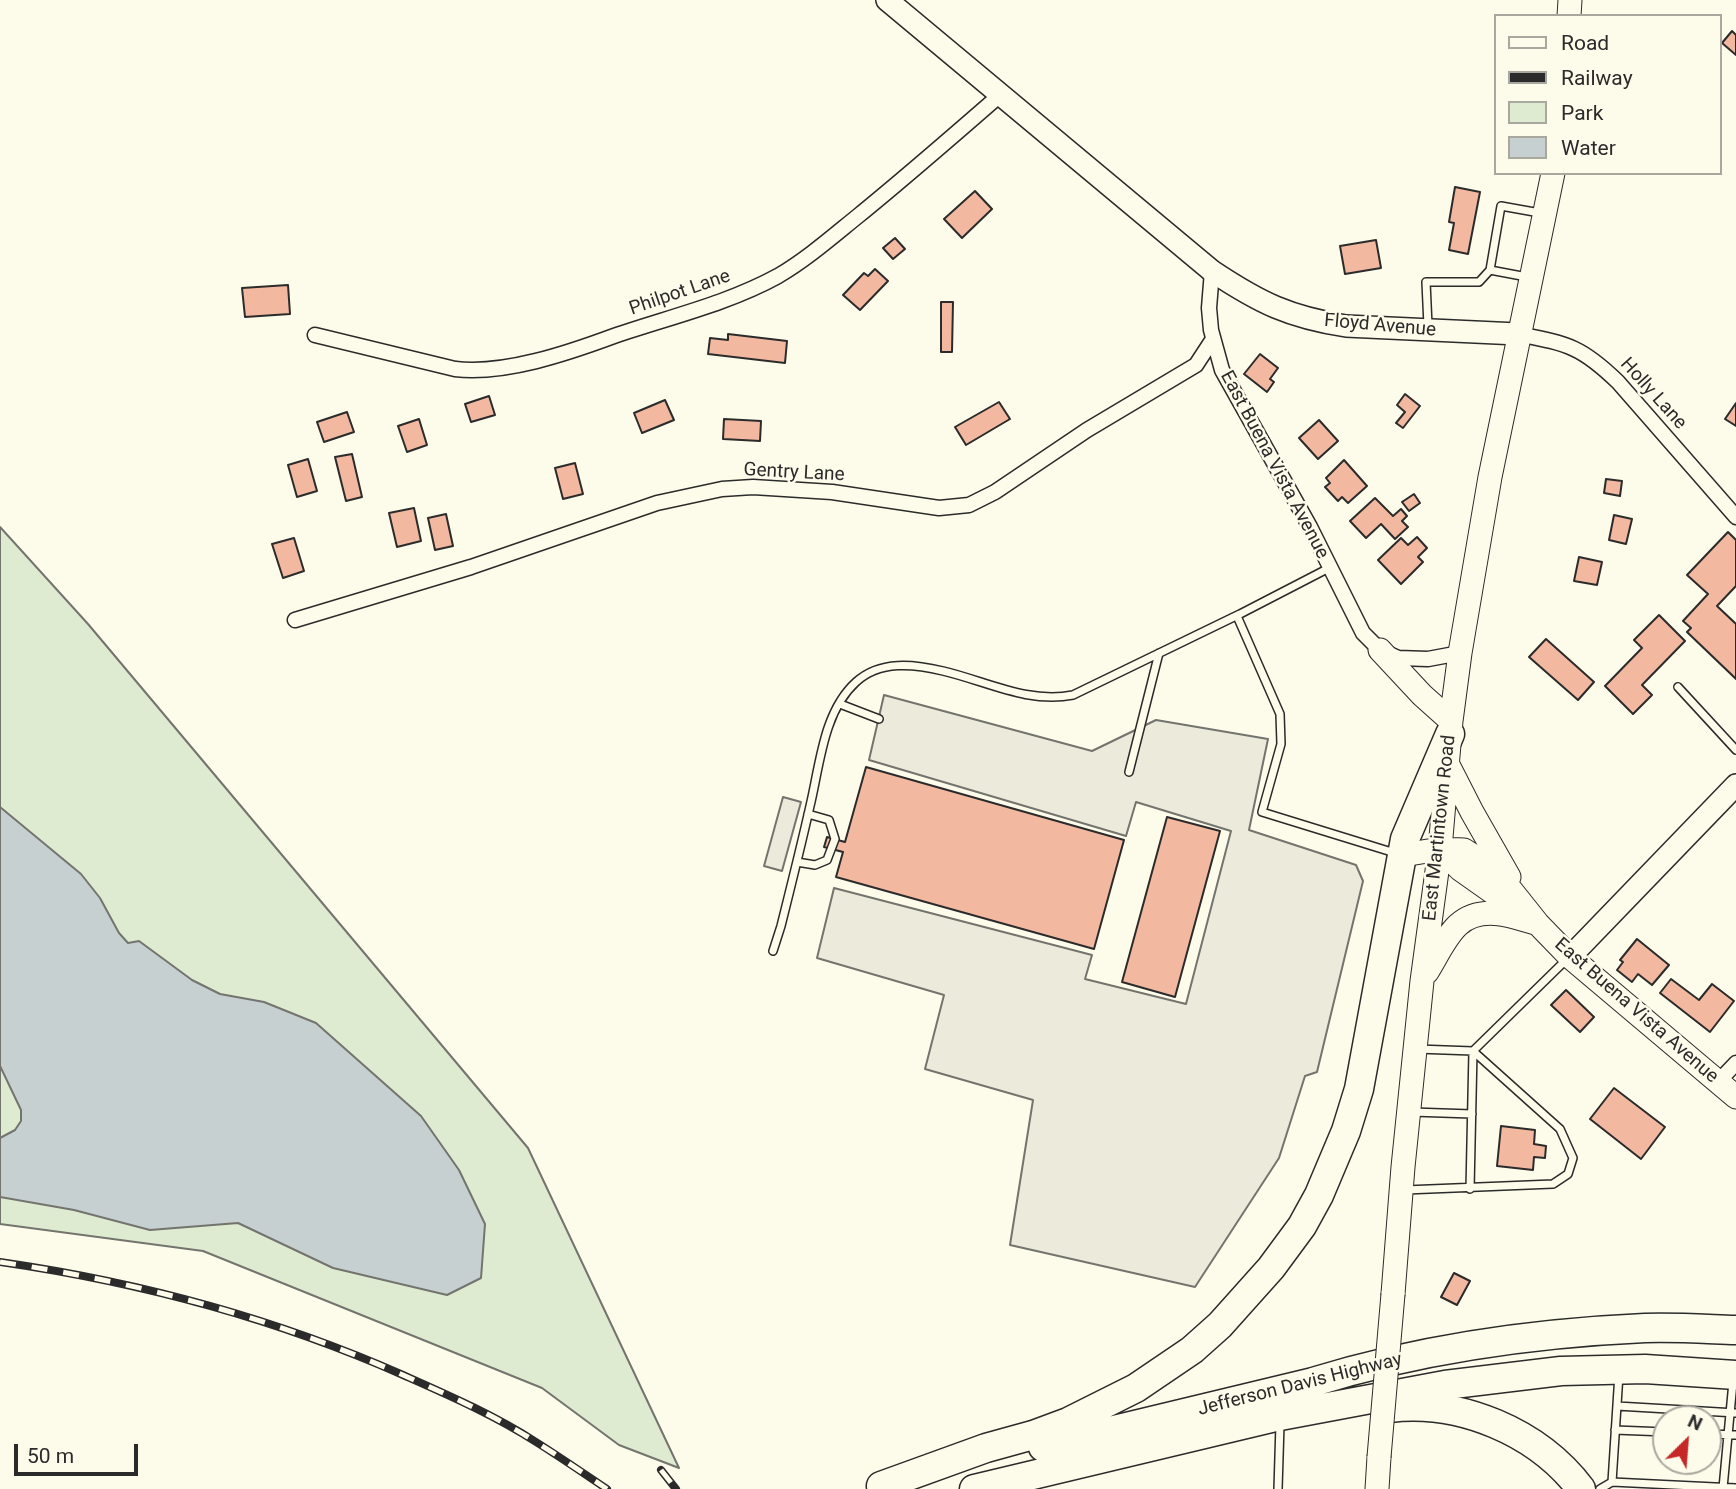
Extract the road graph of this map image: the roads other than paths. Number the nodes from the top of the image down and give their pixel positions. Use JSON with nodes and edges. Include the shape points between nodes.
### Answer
{"nodes":[{"id":1,"x":887,"y":0,"type":"edge"},
{"id":2,"x":1000,"y":95,"type":"junction"},
{"id":3,"x":1553,"y":175,"type":"edge"},
{"id":4,"x":1544,"y":214,"type":"junction"},
{"id":5,"x":1490,"y":270,"type":"junction"},
{"id":6,"x":1212,"y":271,"type":"junction"},
{"id":7,"x":1530,"y":278,"type":"junction"},
{"id":8,"x":1428,"y":330,"type":"junction"},
{"id":9,"x":1518,"y":334,"type":"junction"},
{"id":10,"x":315,"y":335,"type":"dead end"},
{"id":11,"x":1213,"y":338,"type":"junction"},
{"id":12,"x":1736,"y":517,"type":"edge"},
{"id":13,"x":1329,"y":568,"type":"junction"},
{"id":14,"x":1237,"y":616,"type":"junction"},
{"id":15,"x":295,"y":620,"type":"dead end"},
{"id":16,"x":1380,"y":650,"type":"junction"},
{"id":17,"x":1158,"y":653,"type":"junction"},
{"id":18,"x":1460,"y":653,"type":"junction"},
{"id":19,"x":1678,"y":687,"type":"dead end"},
{"id":20,"x":840,"y":704,"type":"junction"},
{"id":21,"x":879,"y":719,"type":"dead end"},
{"id":22,"x":1450,"y":727,"type":"junction"},
{"id":23,"x":1736,"y":750,"type":"edge"},
{"id":24,"x":1447,"y":763,"type":"junction"},
{"id":25,"x":1129,"y":772,"type":"dead end"},
{"id":26,"x":1733,"y":793,"type":"edge"},
{"id":27,"x":808,"y":814,"type":"junction"},
{"id":28,"x":1440,"y":849,"type":"junction"},
{"id":29,"x":1403,"y":855,"type":"junction"},
{"id":30,"x":797,"y":862,"type":"junction"},
{"id":31,"x":1538,"y":924,"type":"junction"},
{"id":32,"x":773,"y":951,"type":"dead end"},
{"id":33,"x":1570,"y":957,"type":"junction"},
{"id":34,"x":1422,"y":981,"type":"junction"},
{"id":35,"x":1415,"y":1049,"type":"junction"},
{"id":36,"x":1473,"y":1051,"type":"junction"},
{"id":37,"x":1736,"y":1063,"type":"edge"},
{"id":38,"x":1718,"y":1082,"type":"junction"},
{"id":39,"x":1736,"y":1097,"type":"edge"},
{"id":40,"x":1408,"y":1112,"type":"junction"},
{"id":41,"x":1472,"y":1114,"type":"junction"},
{"id":42,"x":1471,"y":1188,"type":"junction"},
{"id":43,"x":1401,"y":1190,"type":"junction"},
{"id":44,"x":1736,"y":1330,"type":"edge"},
{"id":45,"x":1619,"y":1370,"type":"junction"},
{"id":46,"x":1734,"y":1389,"type":"edge"},
{"id":47,"x":1616,"y":1406,"type":"junction"},
{"id":48,"x":1734,"y":1412,"type":"edge"},
{"id":49,"x":1284,"y":1415,"type":"junction"},
{"id":50,"x":1615,"y":1430,"type":"junction"},
{"id":51,"x":1652,"y":1431,"type":"edge"},
{"id":52,"x":1732,"y":1435,"type":"edge"},
{"id":53,"x":1612,"y":1482,"type":"junction"},
{"id":54,"x":876,"y":1488,"type":"edge"},
{"id":55,"x":1723,"y":1488,"type":"edge"},
{"id":56,"x":1736,"y":1488,"type":"edge"},
{"id":57,"x":974,"y":1489,"type":"edge"},
{"id":58,"x":1278,"y":1489,"type":"edge"},
{"id":59,"x":1377,"y":1489,"type":"edge"},
{"id":60,"x":1581,"y":1489,"type":"edge"},
{"id":61,"x":1600,"y":1489,"type":"edge"}],
"edges":[{"from":1,"to":2,"type":"main road"},
{"from":2,"to":6,"type":"main road"},
{"from":2,"to":10,"type":"street","name":"Philpot Lane","via":[[802,262],[719,302],[585,346],[474,372]]},
{"from":3,"to":4,"type":"main road","name":"East Martintown Road"},
{"from":4,"to":5,"type":"lane","via":[[1501,206]]},
{"from":4,"to":7,"type":"main road","name":"East Martintown Road"},
{"from":5,"to":7,"type":"lane"},
{"from":5,"to":8,"type":"lane","via":[[1479,282],[1426,282]]},
{"from":6,"to":8,"type":"main road","name":"Floyd Avenue","via":[[1261,302],[1309,319],[1346,326]]},
{"from":6,"to":11,"type":"street","name":"East Buena Vista Avenue","via":[[1209,308]]},
{"from":7,"to":9,"type":"main road","name":"East Martintown Road"},
{"from":8,"to":9,"type":"main road","name":"Floyd Avenue"},
{"from":9,"to":12,"type":"street","name":"Holly Lane","via":[[1567,344],[1598,362]]},
{"from":9,"to":18,"type":"main road","name":"East Martintown Road"},
{"from":11,"to":13,"type":"street","name":"East Buena Vista Avenue","via":[[1231,390]]},
{"from":11,"to":15,"type":"street","name":"Gentry Lane","via":[[1196,365],[969,505],[939,508],[791,488],[699,493]]},
{"from":13,"to":14,"type":"lane"},
{"from":13,"to":16,"type":"street","name":"East Buena Vista Avenue","via":[[1363,634]]},
{"from":14,"to":17,"type":"lane"},
{"from":14,"to":29,"type":"lane","via":[[1280,714],[1281,744],[1262,812]]},
{"from":16,"to":18,"type":"street","via":[[1398,658]]},
{"from":16,"to":22,"type":"main road"},
{"from":17,"to":20,"type":"lane","via":[[1086,690],[1059,698],[1030,696],[928,667],[887,667],[861,678]]},
{"from":17,"to":25,"type":"lane"},
{"from":18,"to":22,"type":"main road","name":"East Martintown Road"},
{"from":19,"to":23,"type":"lane"},
{"from":20,"to":21,"type":"lane"},
{"from":20,"to":27,"type":"lane","via":[[827,731]]},
{"from":22,"to":24,"type":"main road","name":"East Martintown Road"},
{"from":22,"to":29,"type":"highway","via":[[1405,839]]},
{"from":24,"to":28,"type":"main road","name":"East Martintown Road"},
{"from":24,"to":31,"type":"main road"},
{"from":26,"to":33,"type":"main road"},
{"from":27,"to":30,"type":"lane"},
{"from":27,"to":30,"type":"lane","via":[[829,820],[835,839],[827,860]]},
{"from":28,"to":29,"type":"main road"},
{"from":28,"to":31,"type":"main road","name":"East Buena Vista Avenue","via":[[1464,850],[1495,870]]},
{"from":28,"to":34,"type":"main road","name":"East Martintown Road"},
{"from":29,"to":54,"type":"highway","via":[[1359,1089],[1346,1132],[1302,1226],[1271,1268],[1192,1350],[1136,1388],[1056,1426]]},
{"from":30,"to":32,"type":"lane"},
{"from":31,"to":33,"type":"main road","name":"East Buena Vista Avenue"},
{"from":31,"to":34,"type":"main road","via":[[1499,913],[1462,922]]},
{"from":33,"to":36,"type":"lane"},
{"from":33,"to":38,"type":"main road","name":"East Buena Vista Avenue"},
{"from":34,"to":35,"type":"main road","name":"East Martintown Road"},
{"from":35,"to":36,"type":"lane"},
{"from":35,"to":40,"type":"main road","name":"East Martintown Road"},
{"from":36,"to":41,"type":"lane"},
{"from":36,"to":42,"type":"lane","via":[[1560,1129],[1573,1158],[1568,1174],[1553,1184]]},
{"from":37,"to":38,"type":"street"},
{"from":38,"to":39,"type":"main road","name":"East Buena Vista Avenue"},
{"from":40,"to":41,"type":"lane"},
{"from":40,"to":43,"type":"main road","name":"East Martintown Road"},
{"from":41,"to":42,"type":"lane"},
{"from":42,"to":43,"type":"lane"},
{"from":43,"to":59,"type":"main road","name":"East Martintown Road","bridge":true},
{"from":44,"to":54,"type":"highway","name":"Jefferson Davis Highway","via":[[1614,1330],[1472,1346],[1352,1370]]},
{"from":45,"to":46,"type":"highway","name":"Jefferson Davis Highway"},
{"from":45,"to":47,"type":"lane"},
{"from":45,"to":49,"type":"highway","name":"Jefferson Davis Highway","via":[[1503,1377]]},
{"from":46,"to":48,"type":"lane"},
{"from":47,"to":48,"type":"lane"},
{"from":47,"to":50,"type":"lane"},
{"from":48,"to":52,"type":"lane"},
{"from":49,"to":57,"type":"highway","name":"Jefferson Davis Highway"},
{"from":49,"to":58,"type":"lane"},
{"from":49,"to":60,"type":"highway","via":[[1341,1415],[1398,1407],[1465,1413],[1497,1424],[1540,1448]]},
{"from":50,"to":51,"type":"lane"},
{"from":50,"to":53,"type":"lane"},
{"from":52,"to":55,"type":"lane"},
{"from":53,"to":55,"type":"lane"},
{"from":53,"to":61,"type":"lane"},
{"from":55,"to":56,"type":"lane"}]}
